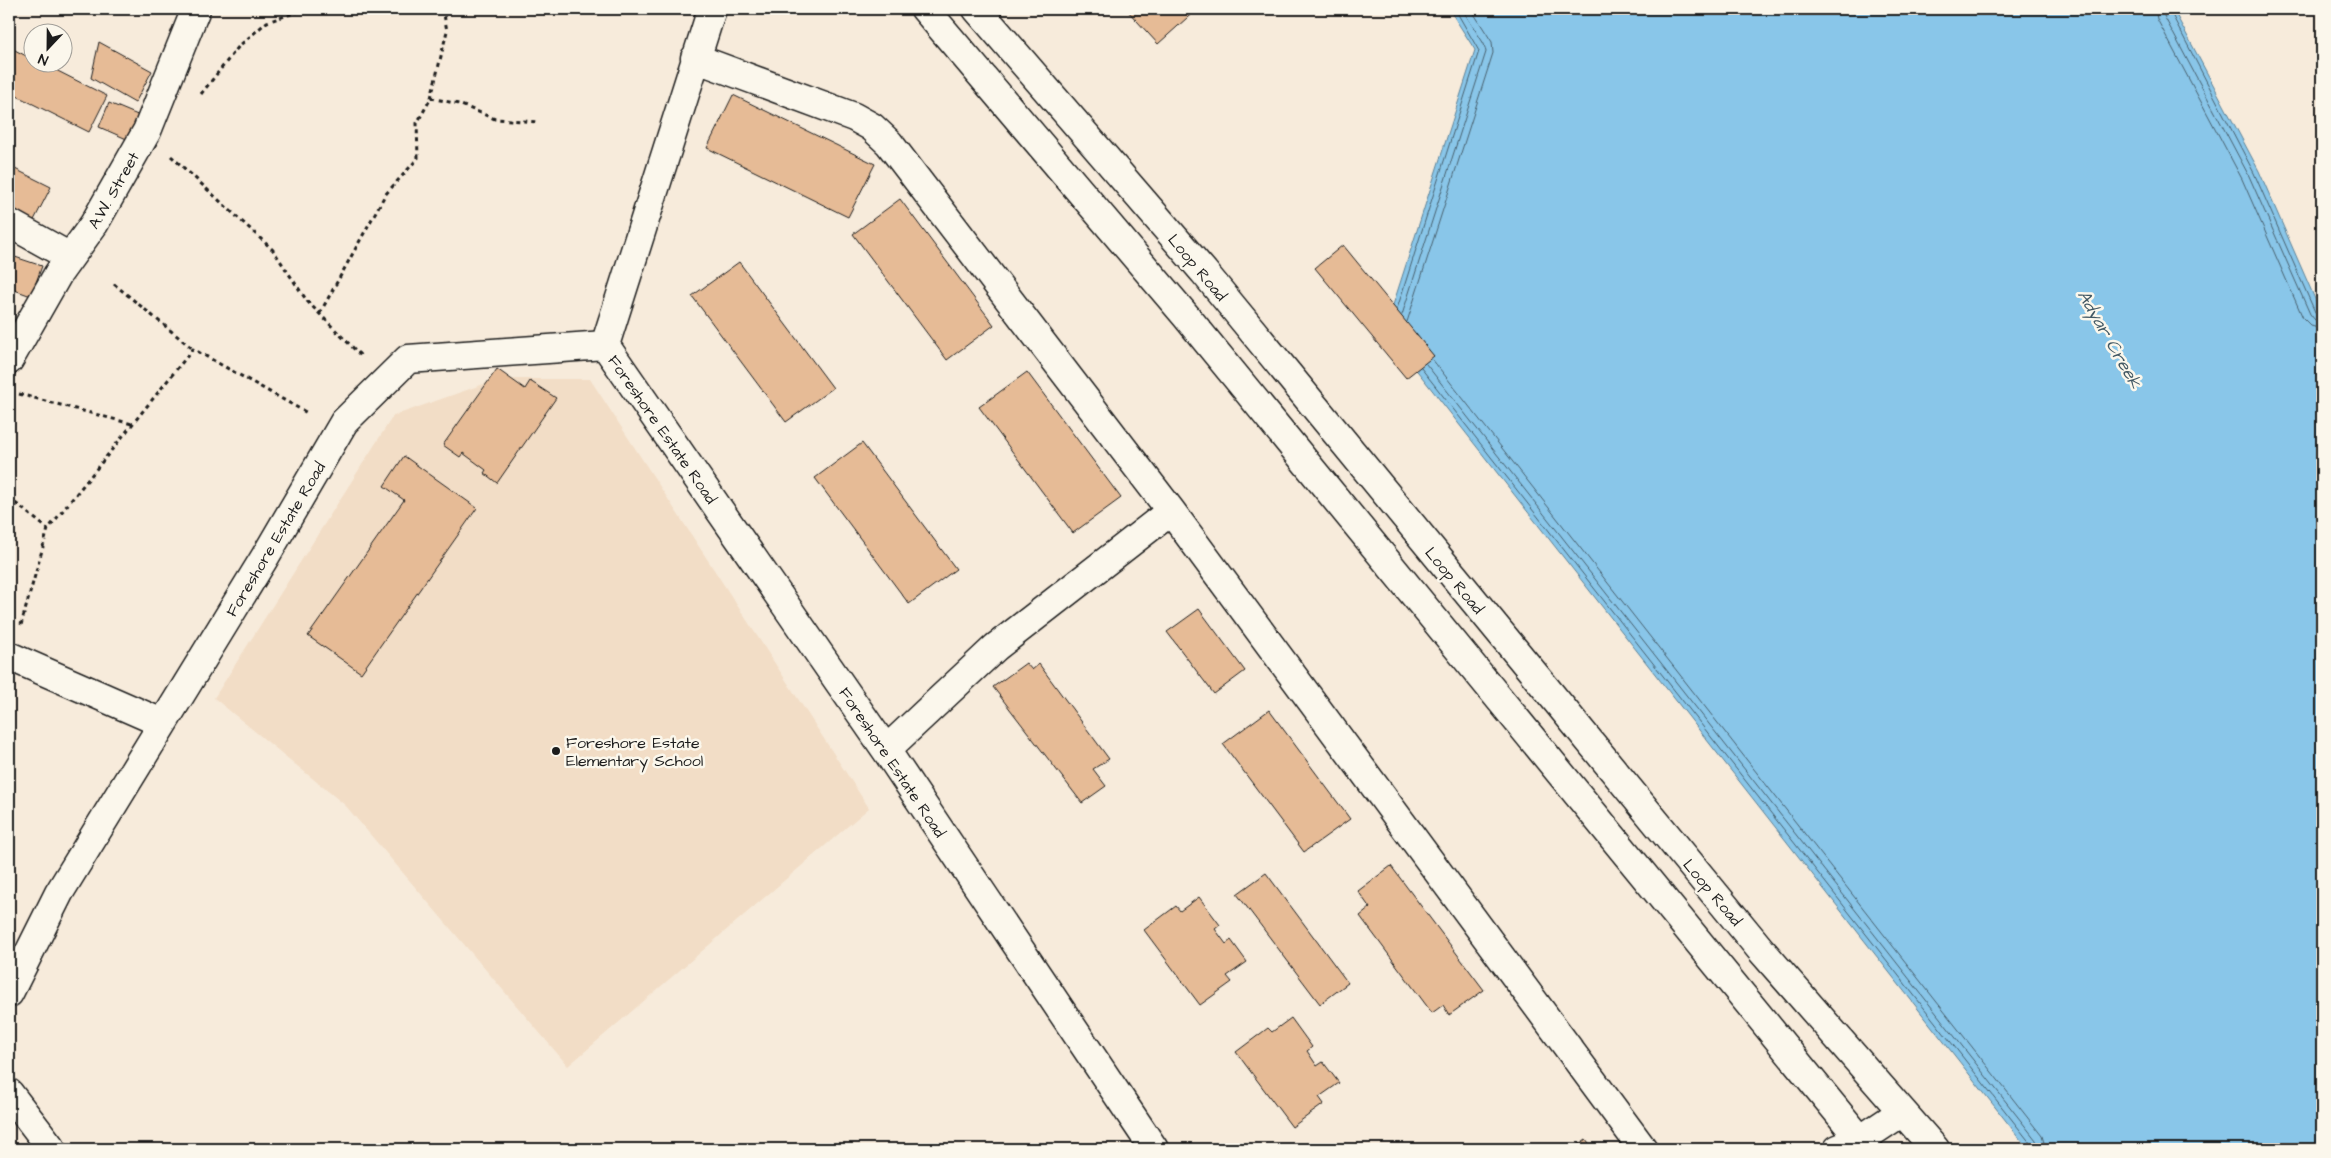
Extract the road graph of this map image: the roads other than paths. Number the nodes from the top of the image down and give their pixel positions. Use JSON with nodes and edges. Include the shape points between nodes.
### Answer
{"nodes":[{"id":1,"x":196,"y":9,"type":"edge"},
{"id":2,"x":712,"y":9,"type":"edge"},
{"id":3,"x":924,"y":9,"type":"edge"},
{"id":4,"x":977,"y":9,"type":"edge"},
{"id":5,"x":695,"y":58,"type":"junction"},
{"id":6,"x":9,"y":223,"type":"edge"},
{"id":7,"x":70,"y":257,"type":"junction"},
{"id":8,"x":605,"y":345,"type":"junction"},
{"id":9,"x":9,"y":360,"type":"edge"},
{"id":10,"x":1171,"y":511,"type":"junction"},
{"id":11,"x":10,"y":658,"type":"edge"},
{"id":12,"x":162,"y":723,"type":"junction"},
{"id":13,"x":886,"y":750,"type":"junction"},
{"id":14,"x":9,"y":993,"type":"edge"},
{"id":15,"x":9,"y":1093,"type":"edge"},
{"id":16,"x":1902,"y":1112,"type":"junction"},
{"id":17,"x":1855,"y":1146,"type":"edge"},
{"id":18,"x":52,"y":1149,"type":"edge"},
{"id":19,"x":1154,"y":1149,"type":"edge"},
{"id":20,"x":1643,"y":1149,"type":"edge"},
{"id":21,"x":1935,"y":1149,"type":"edge"}],
"edges":[{"from":1,"to":7,"type":"street","name":"A.W. Street","via":[[147,131],[94,224]]},
{"from":2,"to":5,"type":"street"},
{"from":3,"to":17,"type":"street","via":[[1192,324]]},
{"from":4,"to":16,"type":"street","name":"Loop Road","via":[[1204,272],[1761,950]]},
{"from":5,"to":8,"type":"street"},
{"from":5,"to":10,"type":"street","via":[[854,117],[878,132]]},
{"from":6,"to":7,"type":"street"},
{"from":7,"to":9,"type":"street","name":"A.W. Street"},
{"from":8,"to":12,"type":"street","name":"Foreshore Estate Road","via":[[408,359],[344,422]]},
{"from":8,"to":13,"type":"street","name":"Foreshore Estate Road"},
{"from":10,"to":13,"type":"street","via":[[996,647]]},
{"from":10,"to":20,"type":"street"},
{"from":11,"to":12,"type":"street"},
{"from":12,"to":14,"type":"street","name":"Foreshore Estate Road","via":[[59,893]]},
{"from":13,"to":19,"type":"street","name":"Foreshore Estate Road"},
{"from":15,"to":18,"type":"street"},
{"from":16,"to":17,"type":"street"},
{"from":16,"to":21,"type":"street","name":"Loop Road"}]}
